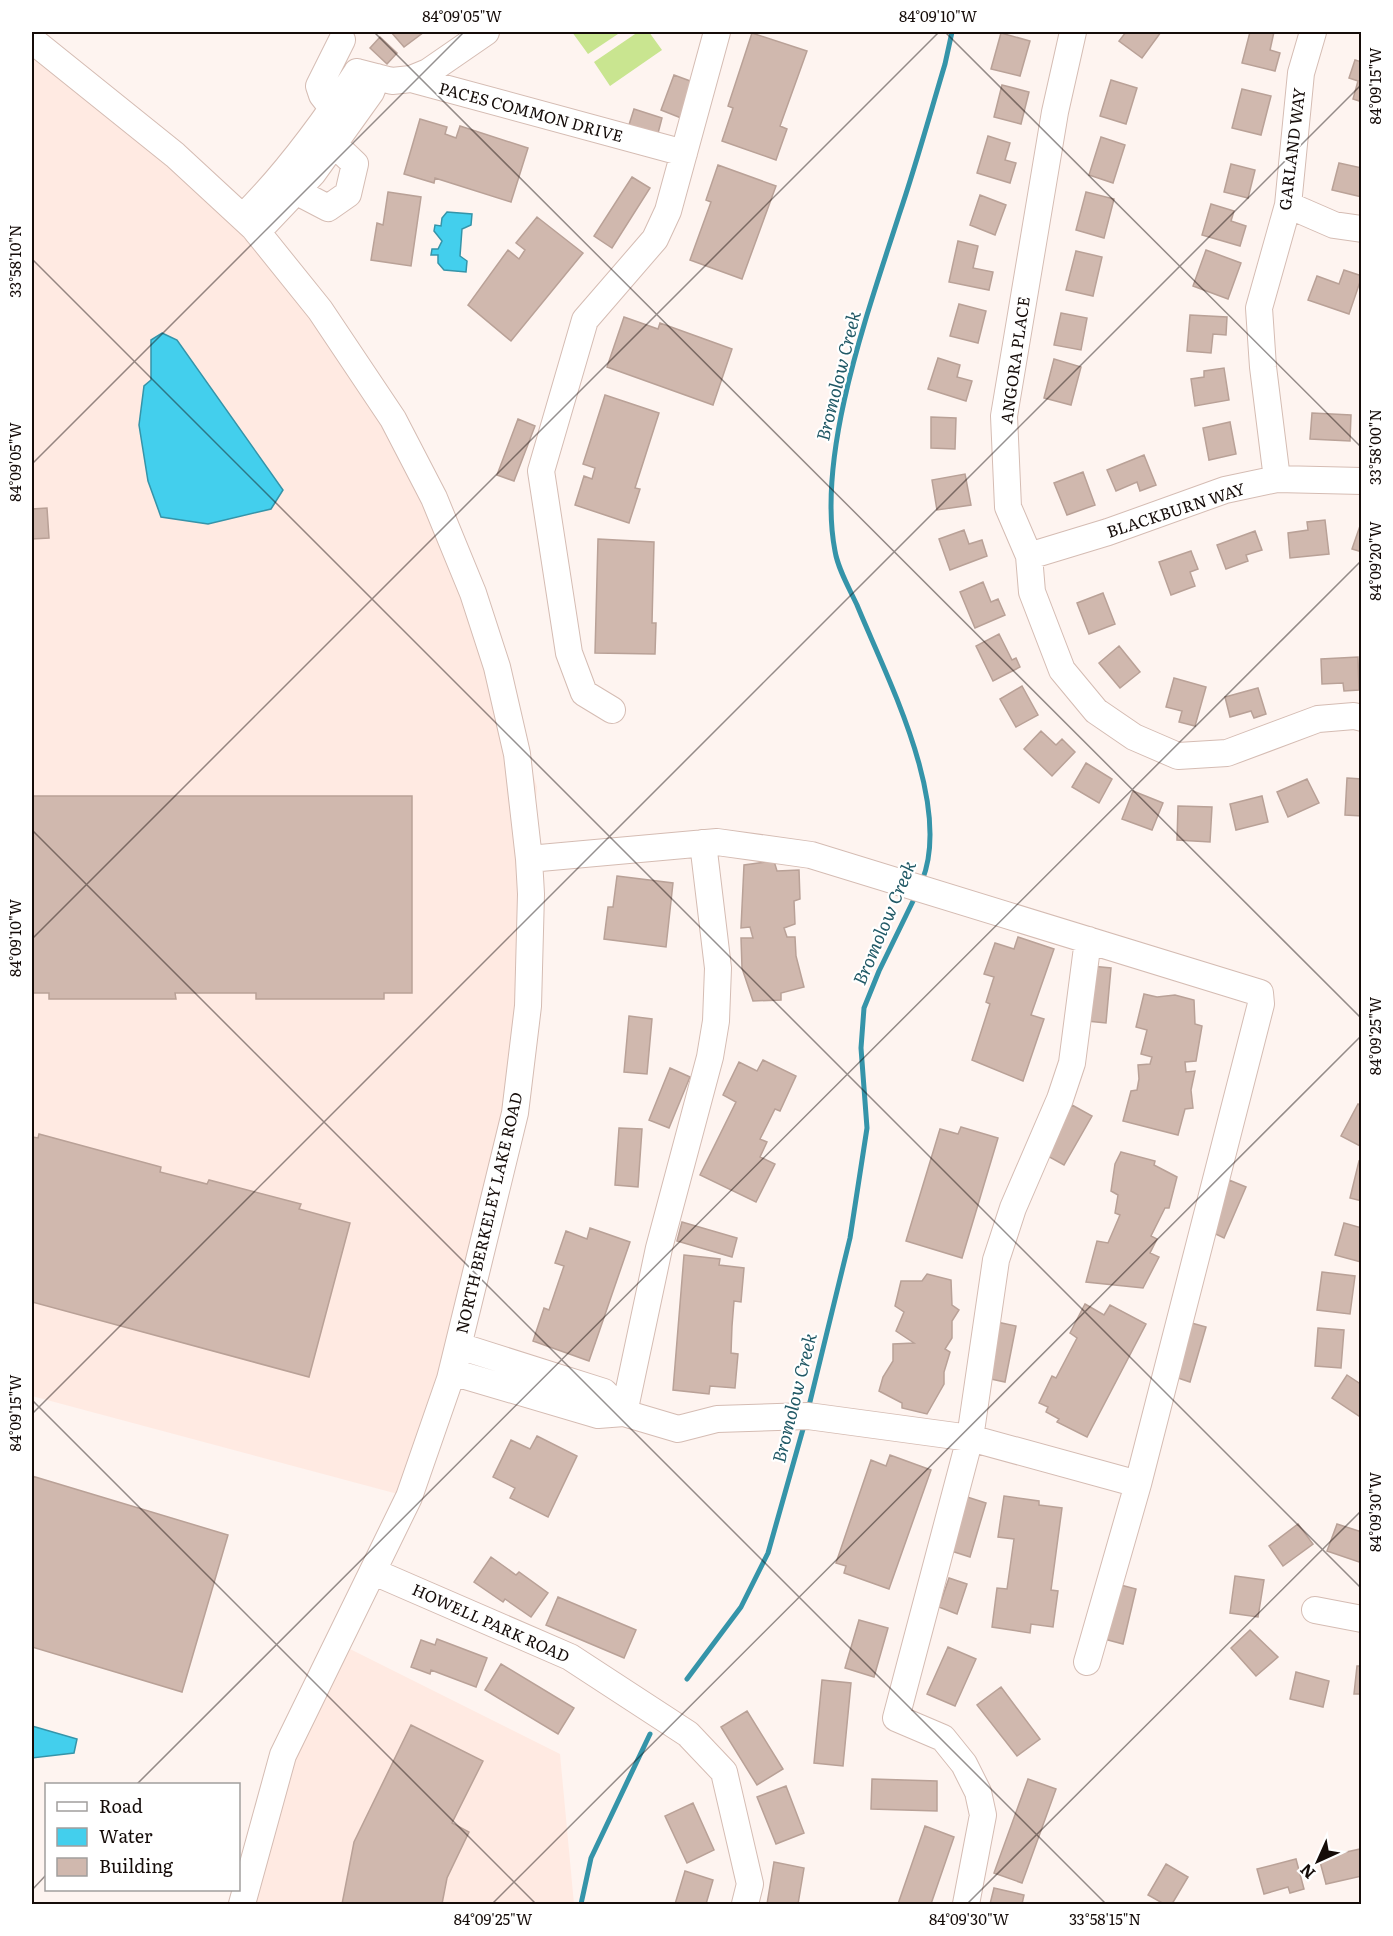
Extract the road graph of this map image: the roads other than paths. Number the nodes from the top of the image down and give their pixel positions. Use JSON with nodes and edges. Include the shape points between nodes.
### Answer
{"nodes":[{"id":1,"x":486,"y":32,"type":"edge"},
{"id":2,"x":717,"y":32,"type":"edge"},
{"id":3,"x":1073,"y":32,"type":"edge"},
{"id":4,"x":1313,"y":32,"type":"edge"},
{"id":5,"x":340,"y":36,"type":"edge"},
{"id":6,"x":32,"y":40,"type":"edge"},
{"id":7,"x":367,"y":75,"type":"junction"},
{"id":8,"x":411,"y":79,"type":"junction"},
{"id":9,"x":333,"y":109,"type":"junction"},
{"id":10,"x":323,"y":141,"type":"junction"},
{"id":11,"x":684,"y":153,"type":"junction"},
{"id":12,"x":286,"y":187,"type":"junction"},
{"id":13,"x":1288,"y":205,"type":"junction"},
{"id":14,"x":250,"y":225,"type":"junction"},
{"id":15,"x":1362,"y":229,"type":"edge"},
{"id":16,"x":1277,"y":479,"type":"junction"},
{"id":17,"x":1362,"y":481,"type":"edge"},
{"id":18,"x":1029,"y":556,"type":"junction"},
{"id":19,"x":612,"y":710,"type":"dead end"},
{"id":20,"x":1362,"y":718,"type":"edge"},
{"id":21,"x":703,"y":843,"type":"junction"},
{"id":22,"x":529,"y":859,"type":"junction"},
{"id":23,"x":1088,"y":940,"type":"junction"},
{"id":24,"x":459,"y":1346,"type":"junction"},
{"id":25,"x":452,"y":1372,"type":"junction"},
{"id":26,"x":543,"y":1372,"type":"junction"},
{"id":27,"x":580,"y":1384,"type":"junction"},
{"id":28,"x":535,"y":1397,"type":"junction"},
{"id":29,"x":574,"y":1408,"type":"junction"},
{"id":30,"x":624,"y":1413,"type":"junction"},
{"id":31,"x":970,"y":1438,"type":"junction"},
{"id":32,"x":1138,"y":1484,"type":"junction"},
{"id":33,"x":374,"y":1572,"type":"junction"},
{"id":34,"x":1315,"y":1610,"type":"dead end"},
{"id":35,"x":1362,"y":1618,"type":"edge"},
{"id":36,"x":1087,"y":1662,"type":"dead end"},
{"id":37,"x":242,"y":1905,"type":"edge"},
{"id":38,"x":745,"y":1905,"type":"edge"},
{"id":39,"x":966,"y":1905,"type":"edge"}],
"edges":[{"from":1,"to":8,"type":"street","via":[[428,72]]},
{"from":2,"to":11,"type":"street"},
{"from":3,"to":18,"type":"street","name":"ANGORA PLACE","via":[[1055,112],[1005,417],[1008,507]]},
{"from":4,"to":13,"type":"street","name":"GARLAND WAY","via":[[1301,74]]},
{"from":5,"to":7,"type":"street"},
{"from":5,"to":9,"type":"street","via":[[319,86]]},
{"from":6,"to":14,"type":"street","name":"NORTH BERKELEY LAKE ROAD","via":[[175,155]]},
{"from":7,"to":8,"type":"street","name":"PACES COMMON DRIVE","via":[[392,81]]},
{"from":7,"to":9,"type":"street"},
{"from":7,"to":10,"type":"street","via":[[371,92]]},
{"from":8,"to":11,"type":"street","name":"PACES COMMON DRIVE"},
{"from":9,"to":10,"type":"street"},
{"from":10,"to":12,"type":"street"},
{"from":10,"to":12,"type":"street","via":[[355,164],[348,194],[328,208]]},
{"from":11,"to":19,"type":"street","via":[[668,211],[655,239],[585,320],[541,471],[569,653],[584,693]]},
{"from":12,"to":14,"type":"street"},
{"from":13,"to":15,"type":"street","via":[[1334,225]]},
{"from":13,"to":16,"type":"street","name":"GARLAND WAY","via":[[1259,308]]},
{"from":14,"to":22,"type":"street","name":"NORTH BERKELEY LAKE ROAD","via":[[320,310],[393,419],[434,498],[473,593],[497,667],[517,754]]},
{"from":16,"to":17,"type":"street","name":"BLACKBURN WAY"},
{"from":16,"to":18,"type":"street","name":"BLACKBURN WAY","via":[[1225,490]]},
{"from":18,"to":20,"type":"street","name":"ANGORA PLACE","via":[[1032,592],[1062,670],[1096,711],[1134,737],[1178,756],[1227,753],[1318,719]]},
{"from":21,"to":22,"type":"street"},
{"from":21,"to":23,"type":"street","via":[[811,855]]},
{"from":21,"to":30,"type":"street","via":[[718,968],[716,1021],[659,1248]]},
{"from":22,"to":24,"type":"street","name":"NORTH BERKELEY LAKE ROAD","via":[[528,1006],[515,1113]]},
{"from":23,"to":31,"type":"street","via":[[1072,1063],[996,1260]]},
{"from":23,"to":32,"type":"street","via":[[1260,993],[1261,1004]]},
{"from":24,"to":25,"type":"street","name":"NORTH BERKELEY LAKE ROAD"},
{"from":24,"to":26,"type":"street"},
{"from":25,"to":28,"type":"street"},
{"from":25,"to":33,"type":"street","name":"NORTH BERKELEY LAKE ROAD","via":[[409,1497]]},
{"from":26,"to":27,"type":"street"},
{"from":26,"to":28,"type":"street"},
{"from":27,"to":29,"type":"street"},
{"from":27,"to":30,"type":"street","via":[[604,1392]]},
{"from":28,"to":29,"type":"street"},
{"from":29,"to":30,"type":"street","via":[[598,1415]]},
{"from":30,"to":31,"type":"street","via":[[678,1429],[717,1419],[808,1416]]},
{"from":31,"to":32,"type":"street"},
{"from":31,"to":39,"type":"street","via":[[896,1718],[943,1738],[964,1764],[978,1792],[983,1815]]},
{"from":32,"to":36,"type":"street"},
{"from":33,"to":37,"type":"street","name":"NORTH BERKELEY LAKE ROAD","via":[[283,1755]]},
{"from":33,"to":38,"type":"street","name":"HOWELL PARK ROAD","via":[[570,1657],[688,1734],[724,1772],[750,1884]]},
{"from":34,"to":35,"type":"street"}]}
